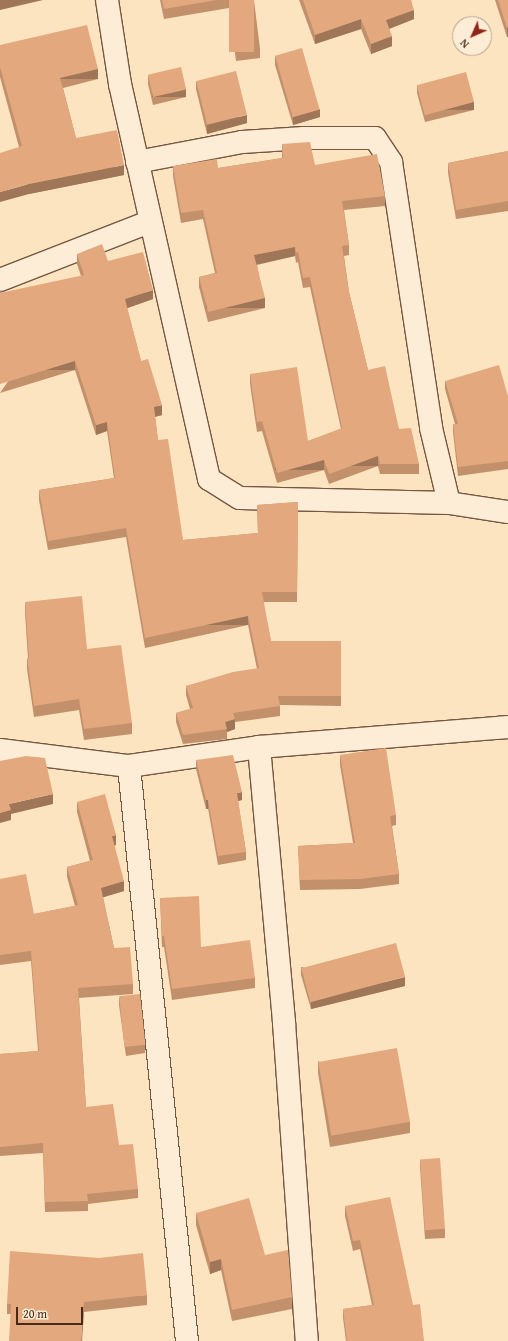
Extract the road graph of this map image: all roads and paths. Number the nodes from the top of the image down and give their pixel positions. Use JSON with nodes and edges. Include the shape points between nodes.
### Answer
{"nodes":[{"id":1,"x":107,"y":0,"type":"edge"},
{"id":2,"x":137,"y":162,"type":"junction"},
{"id":3,"x":149,"y":222,"type":"junction"},
{"id":4,"x":0,"y":280,"type":"edge"},
{"id":5,"x":449,"y":503,"type":"junction"},
{"id":6,"x":508,"y":512,"type":"edge"},
{"id":7,"x":508,"y":727,"type":"edge"},
{"id":8,"x":259,"y":747,"type":"junction"},
{"id":9,"x":0,"y":750,"type":"edge"},
{"id":10,"x":129,"y":766,"type":"junction"},
{"id":11,"x":187,"y":1341,"type":"edge"},
{"id":12,"x":307,"y":1341,"type":"edge"}],
"edges":[{"from":1,"to":2,"type":"street","via":[[120,84]]},
{"from":2,"to":3,"type":"street"},
{"from":2,"to":5,"type":"street","via":[[242,142],[375,138],[390,162],[431,428]]},
{"from":3,"to":4,"type":"street"},
{"from":3,"to":5,"type":"street","via":[[209,479],[240,498]]},
{"from":5,"to":6,"type":"street"},
{"from":7,"to":8,"type":"street"},
{"from":8,"to":10,"type":"street"},
{"from":8,"to":12,"type":"street","via":[[284,1023]]},
{"from":9,"to":10,"type":"street"},
{"from":10,"to":11,"type":"street"}]}
